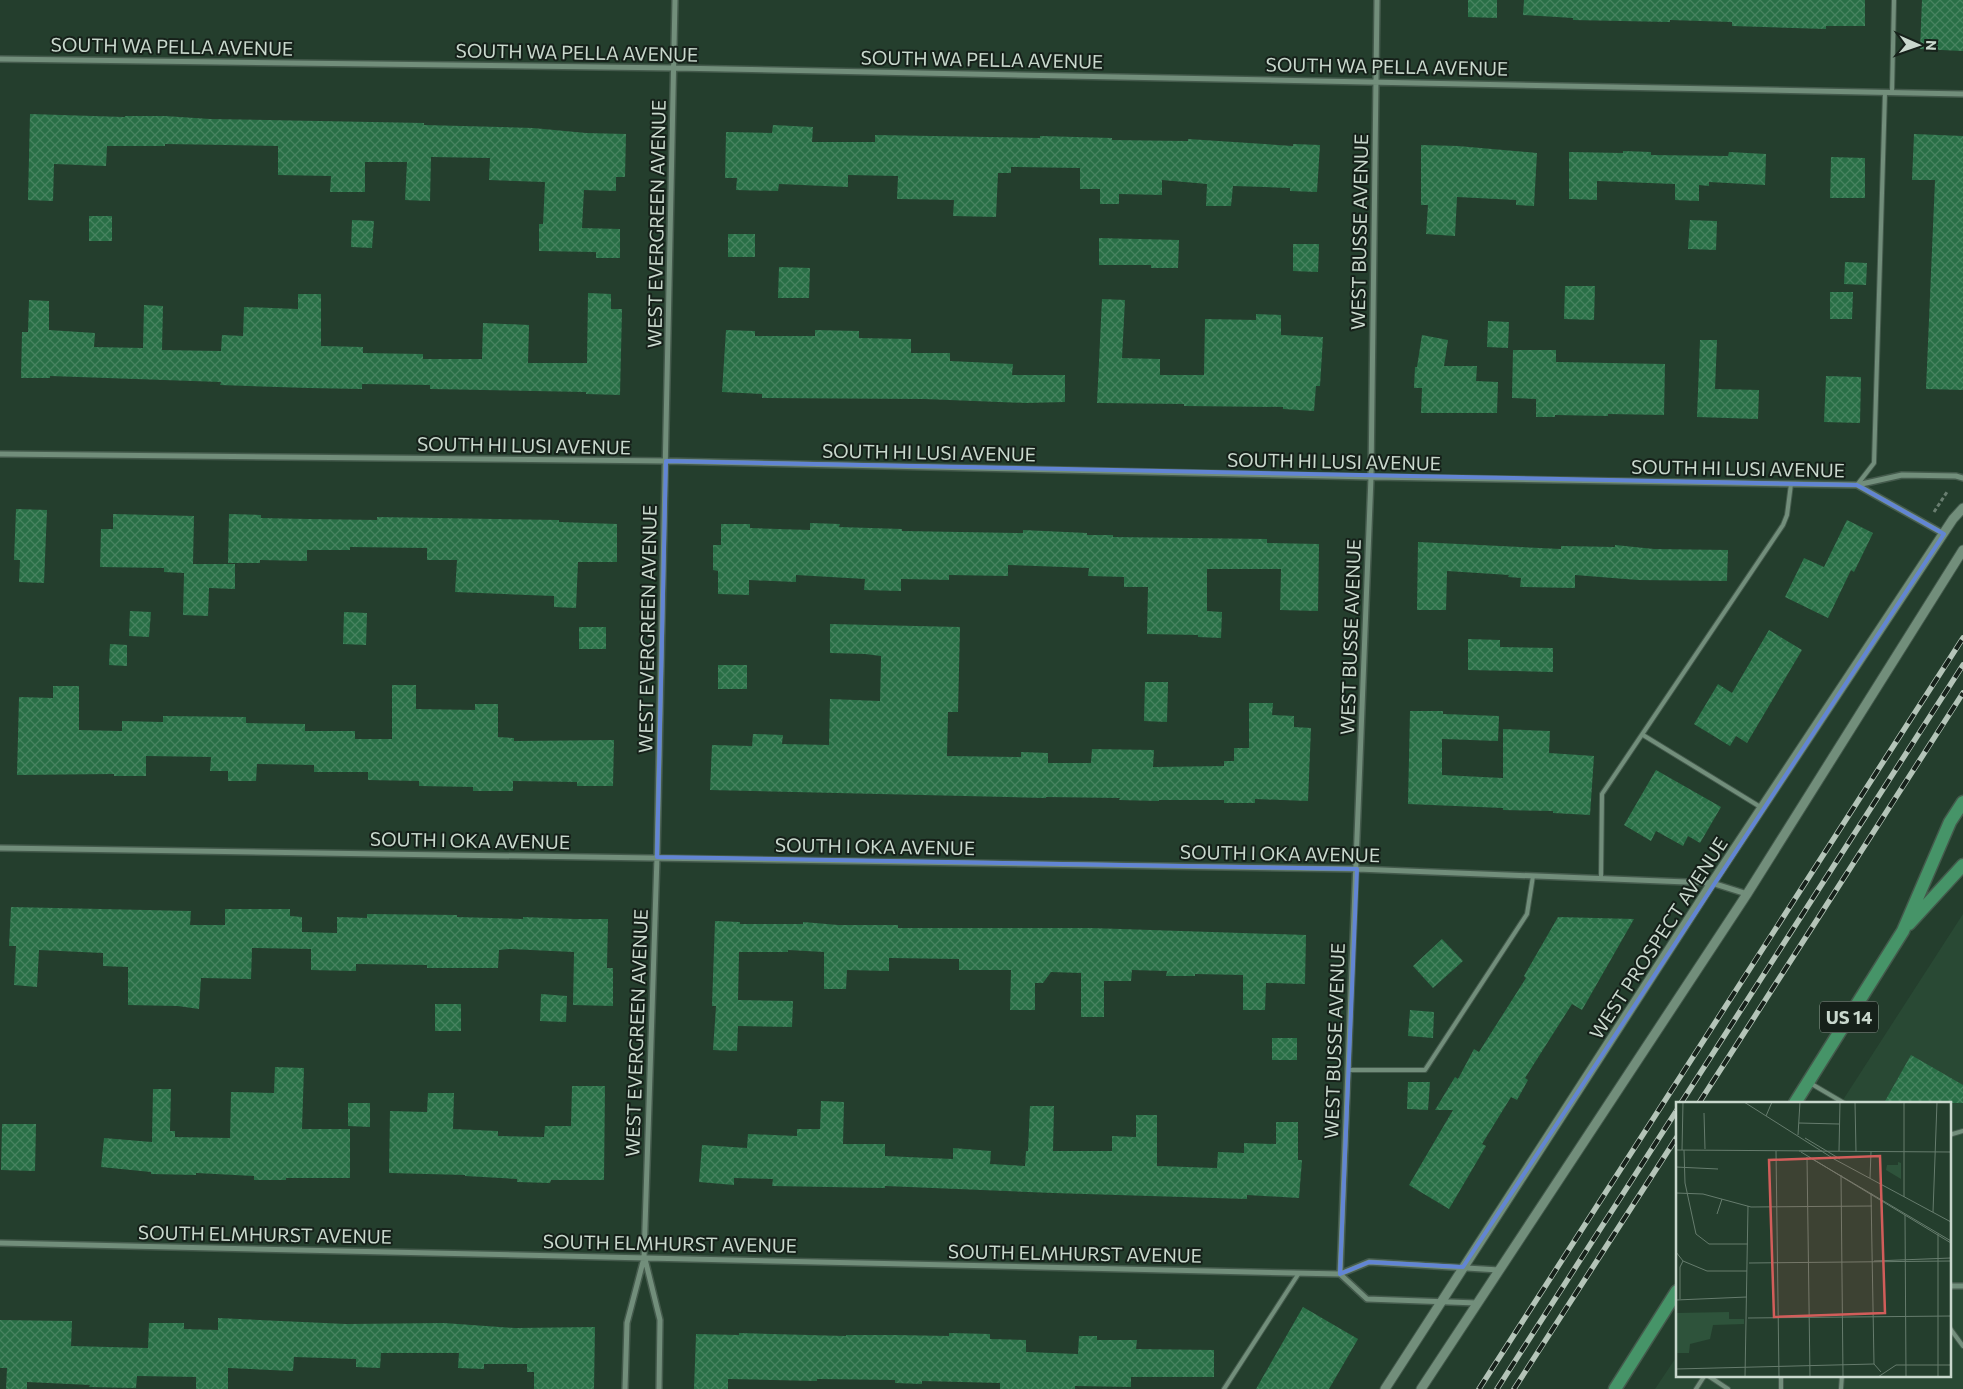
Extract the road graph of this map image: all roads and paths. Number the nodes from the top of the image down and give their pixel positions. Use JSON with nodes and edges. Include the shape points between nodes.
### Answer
{"nodes":[{"id":1,"x":675,"y":0,"type":"edge"},
{"id":2,"x":1377,"y":0,"type":"edge"},
{"id":3,"x":1894,"y":0,"type":"edge"},
{"id":4,"x":0,"y":59,"type":"edge"},
{"id":5,"x":674,"y":68,"type":"junction"},
{"id":6,"x":1375,"y":81,"type":"junction"},
{"id":7,"x":1885,"y":92,"type":"junction"},
{"id":8,"x":1892,"y":92,"type":"junction"},
{"id":9,"x":1963,"y":94,"type":"edge"},
{"id":10,"x":0,"y":454,"type":"edge"},
{"id":11,"x":666,"y":461,"type":"junction"},
{"id":12,"x":1371,"y":477,"type":"junction"},
{"id":13,"x":1963,"y":478,"type":"edge"},
{"id":14,"x":1791,"y":484,"type":"junction"},
{"id":15,"x":1857,"y":485,"type":"junction"},
{"id":16,"x":1947,"y":492,"type":"dead end"},
{"id":17,"x":1963,"y":508,"type":"edge"},
{"id":18,"x":1931,"y":515,"type":"dead end"},
{"id":19,"x":1944,"y":534,"type":"junction"},
{"id":20,"x":1963,"y":550,"type":"edge"},
{"id":21,"x":1643,"y":735,"type":"junction"},
{"id":22,"x":1963,"y":802,"type":"edge"},
{"id":23,"x":1762,"y":808,"type":"junction"},
{"id":24,"x":0,"y":848,"type":"edge"},
{"id":25,"x":657,"y":857,"type":"junction"},
{"id":26,"x":1963,"y":865,"type":"edge"},
{"id":27,"x":1357,"y":869,"type":"junction"},
{"id":28,"x":1533,"y":876,"type":"junction"},
{"id":29,"x":1601,"y":878,"type":"junction"},
{"id":30,"x":1712,"y":883,"type":"junction"},
{"id":31,"x":1747,"y":894,"type":"junction"},
{"id":32,"x":1903,"y":931,"type":"junction"},
{"id":33,"x":1348,"y":1070,"type":"junction"},
{"id":34,"x":1808,"y":1082,"type":"junction"},
{"id":35,"x":1795,"y":1102,"type":"edge"},
{"id":36,"x":1842,"y":1102,"type":"edge"},
{"id":37,"x":1963,"y":1131,"type":"edge"},
{"id":38,"x":1950,"y":1135,"type":"edge"},
{"id":39,"x":0,"y":1242,"type":"edge"},
{"id":40,"x":644,"y":1258,"type":"junction"},
{"id":41,"x":1463,"y":1268,"type":"junction"},
{"id":42,"x":1499,"y":1270,"type":"junction"},
{"id":43,"x":1299,"y":1273,"type":"junction"},
{"id":44,"x":1340,"y":1274,"type":"junction"},
{"id":45,"x":1950,"y":1286,"type":"edge"},
{"id":46,"x":1963,"y":1286,"type":"edge"},
{"id":47,"x":1676,"y":1292,"type":"edge"},
{"id":48,"x":1441,"y":1302,"type":"junction"},
{"id":49,"x":1477,"y":1303,"type":"junction"},
{"id":50,"x":1950,"y":1328,"type":"edge"},
{"id":51,"x":1963,"y":1346,"type":"edge"},
{"id":52,"x":1705,"y":1376,"type":"edge"},
{"id":53,"x":1708,"y":1376,"type":"edge"},
{"id":54,"x":1781,"y":1376,"type":"edge"},
{"id":55,"x":1842,"y":1376,"type":"edge"},
{"id":56,"x":625,"y":1389,"type":"edge"},
{"id":57,"x":659,"y":1389,"type":"edge"},
{"id":58,"x":1224,"y":1389,"type":"edge"},
{"id":59,"x":1385,"y":1389,"type":"edge"},
{"id":60,"x":1421,"y":1389,"type":"edge"},
{"id":61,"x":1615,"y":1389,"type":"edge"},
{"id":62,"x":1696,"y":1389,"type":"edge"},
{"id":63,"x":1728,"y":1389,"type":"edge"},
{"id":64,"x":1781,"y":1389,"type":"edge"},
{"id":65,"x":1841,"y":1389,"type":"edge"}],
"edges":[{"from":1,"to":5,"type":"street","name":"WEST EVERGREEN AVENUE"},
{"from":2,"to":6,"type":"street","name":"WEST BUSSE AVENUE"},
{"from":3,"to":8,"type":"lane"},
{"from":4,"to":5,"type":"street","name":"SOUTH WA PELLA AVENUE"},
{"from":5,"to":6,"type":"street","name":"SOUTH WA PELLA AVENUE"},
{"from":5,"to":11,"type":"street","name":"WEST EVERGREEN AVENUE"},
{"from":6,"to":7,"type":"street","name":"SOUTH WA PELLA AVENUE"},
{"from":6,"to":12,"type":"street","name":"WEST BUSSE AVENUE"},
{"from":7,"to":8,"type":"street","name":"SOUTH WA PELLA AVENUE"},
{"from":7,"to":15,"type":"lane","via":[[1874,463]]},
{"from":8,"to":9,"type":"street","name":"SOUTH WA PELLA AVENUE"},
{"from":10,"to":11,"type":"street","name":"SOUTH HI LUSI AVENUE"},
{"from":11,"to":12,"type":"street","name":"SOUTH HI LUSI AVENUE"},
{"from":11,"to":25,"type":"street","name":"WEST EVERGREEN AVENUE"},
{"from":12,"to":14,"type":"street","name":"SOUTH HI LUSI AVENUE"},
{"from":12,"to":27,"type":"street","name":"WEST BUSSE AVENUE"},
{"from":13,"to":15,"type":"street","name":"SOUTH HI LUSI AVENUE","via":[[1902,475]]},
{"from":14,"to":15,"type":"street","name":"SOUTH HI LUSI AVENUE"},
{"from":14,"to":21,"type":"lane","via":[[1783,525]]},
{"from":15,"to":19,"type":"street","name":"SOUTH HI LUSI AVENUE"},
{"from":16,"to":18,"type":"path"},
{"from":17,"to":19,"type":"street","name":"WEST PROSPECT AVENUE"},
{"from":19,"to":23,"type":"street","name":"WEST PROSPECT AVENUE"},
{"from":20,"to":31,"type":"street"},
{"from":21,"to":23,"type":"lane"},
{"from":21,"to":29,"type":"lane","via":[[1602,794]]},
{"from":22,"to":32,"type":"main road","number":"US 14","via":[[1950,822]]},
{"from":23,"to":30,"type":"street","name":"WEST PROSPECT AVENUE"},
{"from":24,"to":25,"type":"street","name":"SOUTH I OKA AVENUE"},
{"from":25,"to":27,"type":"street","name":"SOUTH I OKA AVENUE"},
{"from":25,"to":40,"type":"street","name":"WEST EVERGREEN AVENUE"},
{"from":26,"to":32,"type":"main road","number":"US 14"},
{"from":27,"to":28,"type":"street","name":"SOUTH I OKA AVENUE"},
{"from":27,"to":33,"type":"street","name":"WEST BUSSE AVENUE"},
{"from":28,"to":29,"type":"street","name":"SOUTH I OKA AVENUE"},
{"from":28,"to":33,"type":"lane","via":[[1526,914],[1426,1070]]},
{"from":29,"to":30,"type":"street","name":"SOUTH I OKA AVENUE"},
{"from":30,"to":31,"type":"street","name":"SOUTH I OKA AVENUE"},
{"from":30,"to":41,"type":"street","name":"WEST PROSPECT AVENUE"},
{"from":31,"to":42,"type":"street"},
{"from":32,"to":34,"type":"main road","number":"US 14"},
{"from":33,"to":44,"type":"street","name":"WEST BUSSE AVENUE"},
{"from":34,"to":35,"type":"main road","number":"US 14"},
{"from":34,"to":36,"type":"lane"},
{"from":37,"to":38,"type":"lane"},
{"from":39,"to":40,"type":"street","name":"SOUTH ELMHURST AVENUE"},
{"from":40,"to":43,"type":"street","name":"SOUTH ELMHURST AVENUE"},
{"from":40,"to":56,"type":"street","name":"WEST EVERGREEN AVENUE","via":[[627,1323]]},
{"from":40,"to":57,"type":"street","name":"WEST EVERGREEN AVENUE","via":[[660,1320]]},
{"from":41,"to":42,"type":"street","name":"SOUTH ELMHURST AVENUE"},
{"from":41,"to":44,"type":"street","name":"SOUTH ELMHURST AVENUE","via":[[1370,1262]]},
{"from":41,"to":48,"type":"street","name":"WEST PROSPECT AVENUE"},
{"from":42,"to":49,"type":"street"},
{"from":43,"to":44,"type":"street","name":"SOUTH ELMHURST AVENUE"},
{"from":43,"to":58,"type":"lane"},
{"from":44,"to":48,"type":"street","via":[[1367,1299]]},
{"from":45,"to":46,"type":"street"},
{"from":47,"to":61,"type":"main road"},
{"from":48,"to":49,"type":"street"},
{"from":48,"to":59,"type":"street","name":"WEST PROSPECT AVENUE"},
{"from":49,"to":60,"type":"street"},
{"from":50,"to":51,"type":"lane"},
{"from":52,"to":62,"type":"lane"},
{"from":53,"to":63,"type":"lane"},
{"from":54,"to":64,"type":"lane"},
{"from":55,"to":65,"type":"lane"}]}
